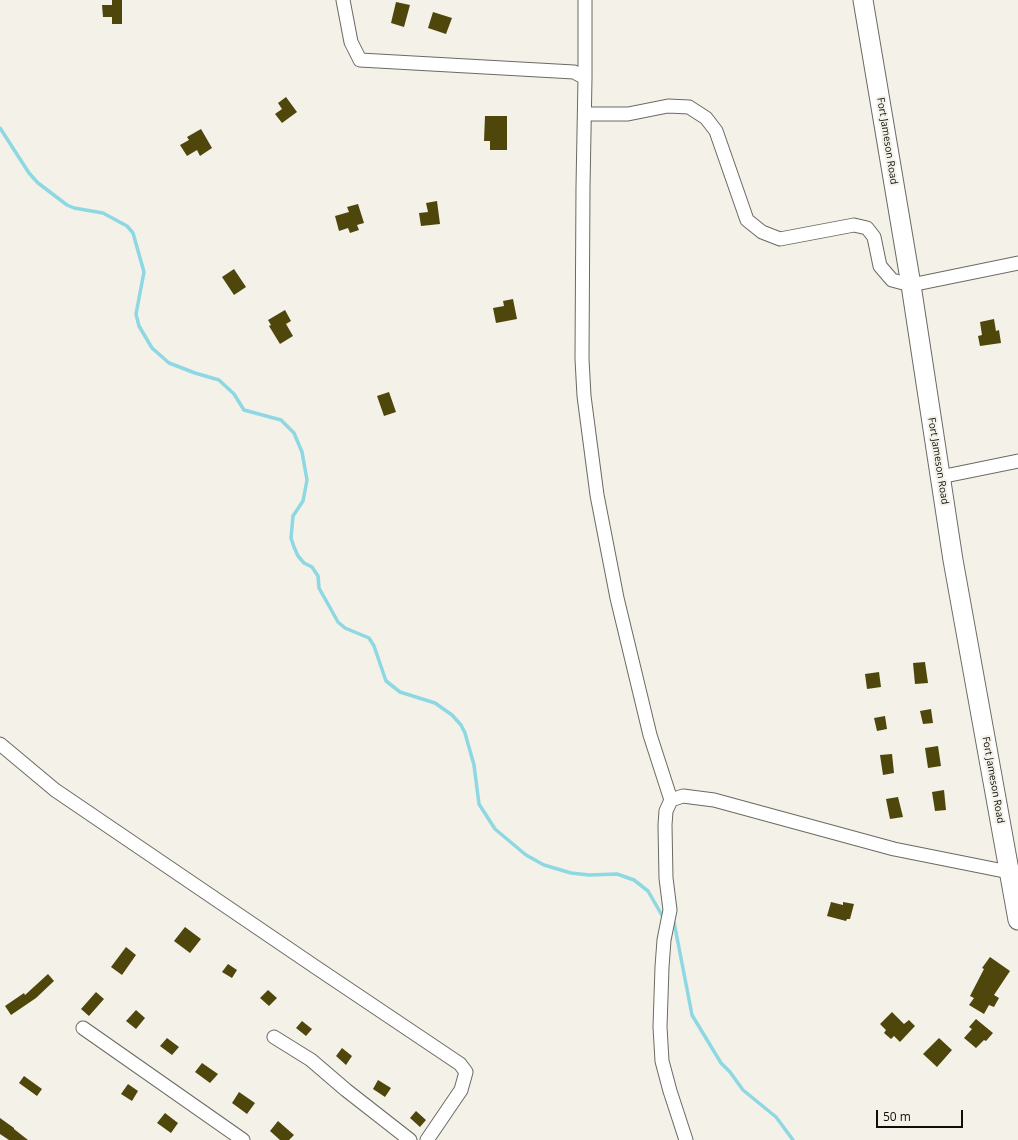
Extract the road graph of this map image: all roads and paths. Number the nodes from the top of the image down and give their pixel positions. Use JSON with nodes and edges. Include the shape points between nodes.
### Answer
{"nodes":[{"id":1,"x":343,"y":0,"type":"edge"},
{"id":2,"x":585,"y":0,"type":"edge"},
{"id":3,"x":863,"y":0,"type":"edge"},
{"id":4,"x":585,"y":78,"type":"junction"},
{"id":5,"x":585,"y":114,"type":"junction"},
{"id":6,"x":1018,"y":263,"type":"edge"},
{"id":7,"x":911,"y":286,"type":"junction"},
{"id":8,"x":1018,"y":461,"type":"edge"},
{"id":9,"x":940,"y":477,"type":"junction"},
{"id":10,"x":0,"y":744,"type":"edge"},
{"id":11,"x":671,"y":800,"type":"junction"},
{"id":12,"x":1009,"y":872,"type":"junction"},
{"id":13,"x":1018,"y":920,"type":"edge"},
{"id":14,"x":83,"y":1028,"type":"dead end"},
{"id":15,"x":274,"y":1037,"type":"dead end"},
{"id":16,"x":243,"y":1140,"type":"edge"},
{"id":17,"x":410,"y":1140,"type":"edge"},
{"id":18,"x":427,"y":1140,"type":"edge"},
{"id":19,"x":686,"y":1140,"type":"edge"}],
"edges":[{"from":1,"to":4,"type":"street","via":[[351,42],[360,60],[574,72]]},
{"from":2,"to":4,"type":"street"},
{"from":3,"to":7,"type":"street","name":"Fort Jameson Road"},
{"from":4,"to":5,"type":"street"},
{"from":5,"to":7,"type":"street","via":[[628,114],[668,106],[689,107],[706,118],[716,131],[747,220],[762,232],[780,238],[854,224],[867,228],[874,236],[880,266],[892,280]]},
{"from":5,"to":11,"type":"street","via":[[582,359],[586,411],[597,495],[617,598],[650,735]]},
{"from":6,"to":7,"type":"street"},
{"from":7,"to":9,"type":"street","name":"Fort Jameson Road"},
{"from":8,"to":9,"type":"street"},
{"from":9,"to":12,"type":"street","name":"Fort Jameson Road"},
{"from":10,"to":18,"type":"street","via":[[55,790],[460,1064],[466,1072],[461,1090]]},
{"from":11,"to":12,"type":"street","via":[[683,796],[714,800],[894,849]]},
{"from":11,"to":19,"type":"street","via":[[666,811],[665,826],[666,878],[670,910],[662,967],[660,1028],[662,1061]]},
{"from":12,"to":13,"type":"street","name":"Fort Jameson Road"},
{"from":14,"to":16,"type":"street"},
{"from":15,"to":17,"type":"street","via":[[311,1060]]}]}
